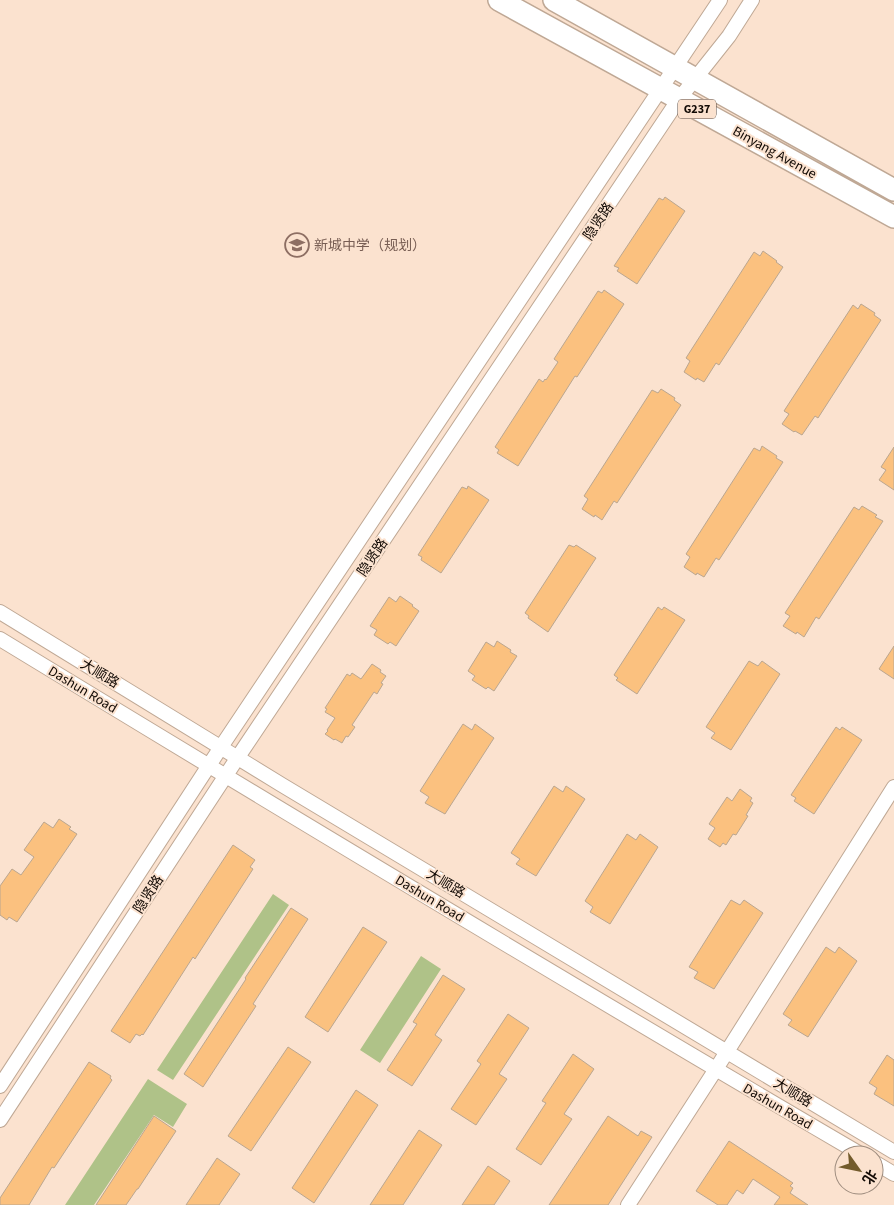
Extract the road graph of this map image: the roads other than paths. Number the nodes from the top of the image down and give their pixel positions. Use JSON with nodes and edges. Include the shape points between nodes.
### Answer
{"nodes":[{"id":1,"x":500,"y":0,"type":"edge"},
{"id":2,"x":554,"y":0,"type":"edge"},
{"id":3,"x":720,"y":0,"type":"edge"},
{"id":4,"x":752,"y":0,"type":"edge"},
{"id":5,"x":675,"y":67,"type":"junction"},
{"id":6,"x":694,"y":78,"type":"junction"},
{"id":7,"x":670,"y":94,"type":"junction"},
{"id":8,"x":894,"y":190,"type":"edge"},
{"id":9,"x":894,"y":217,"type":"edge"},
{"id":10,"x":0,"y":612,"type":"edge"},
{"id":11,"x":0,"y":638,"type":"edge"},
{"id":12,"x":222,"y":747,"type":"junction"},
{"id":13,"x":238,"y":757,"type":"junction"},
{"id":14,"x":209,"y":766,"type":"junction"},
{"id":15,"x":226,"y":776,"type":"junction"},
{"id":16,"x":894,"y":788,"type":"edge"},
{"id":17,"x":727,"y":1052,"type":"junction"},
{"id":18,"x":716,"y":1069,"type":"junction"},
{"id":19,"x":0,"y":1086,"type":"edge"},
{"id":20,"x":0,"y":1120,"type":"edge"},
{"id":21,"x":845,"y":1145,"type":"edge"},
{"id":22,"x":894,"y":1152,"type":"edge"},
{"id":23,"x":628,"y":1205,"type":"edge"}],
"edges":[{"from":1,"to":7,"type":"highway","name":"Binyang Avenue","number":"G237"},
{"from":2,"to":5,"type":"highway","name":"Binyang Avenue","number":"G237"},
{"from":3,"to":5,"type":"street","name":"隐贤路"},
{"from":4,"to":6,"type":"street","name":"隐贤路"},
{"from":5,"to":6,"type":"highway","name":"Binyang Avenue","number":"G237"},
{"from":5,"to":7,"type":"street","name":"隐贤路"},
{"from":6,"to":7,"type":"street","name":"隐贤路"},
{"from":6,"to":8,"type":"highway","name":"Binyang Avenue","number":"G237"},
{"from":7,"to":9,"type":"highway","name":"Binyang Avenue","number":"G237"},
{"from":7,"to":12,"type":"street","name":"隐贤路"},
{"from":7,"to":13,"type":"street","name":"隐贤路"},
{"from":10,"to":12,"type":"street","name":"大顺路"},
{"from":11,"to":14,"type":"street","name":"Dashun Road"},
{"from":12,"to":13,"type":"street","name":"大顺路"},
{"from":12,"to":14,"type":"street","name":"隐贤路"},
{"from":13,"to":15,"type":"street","name":"隐贤路"},
{"from":13,"to":17,"type":"street","name":"大顺路"},
{"from":14,"to":15,"type":"street","name":"Dashun Road"},
{"from":14,"to":19,"type":"street","name":"隐贤路"},
{"from":15,"to":18,"type":"street","name":"Dashun Road"},
{"from":15,"to":20,"type":"street","name":"隐贤路"},
{"from":16,"to":17,"type":"street"},
{"from":17,"to":18,"type":"street"},
{"from":17,"to":22,"type":"street","name":"大顺路"},
{"from":18,"to":21,"type":"street","name":"Dashun Road"},
{"from":18,"to":23,"type":"street"}]}
